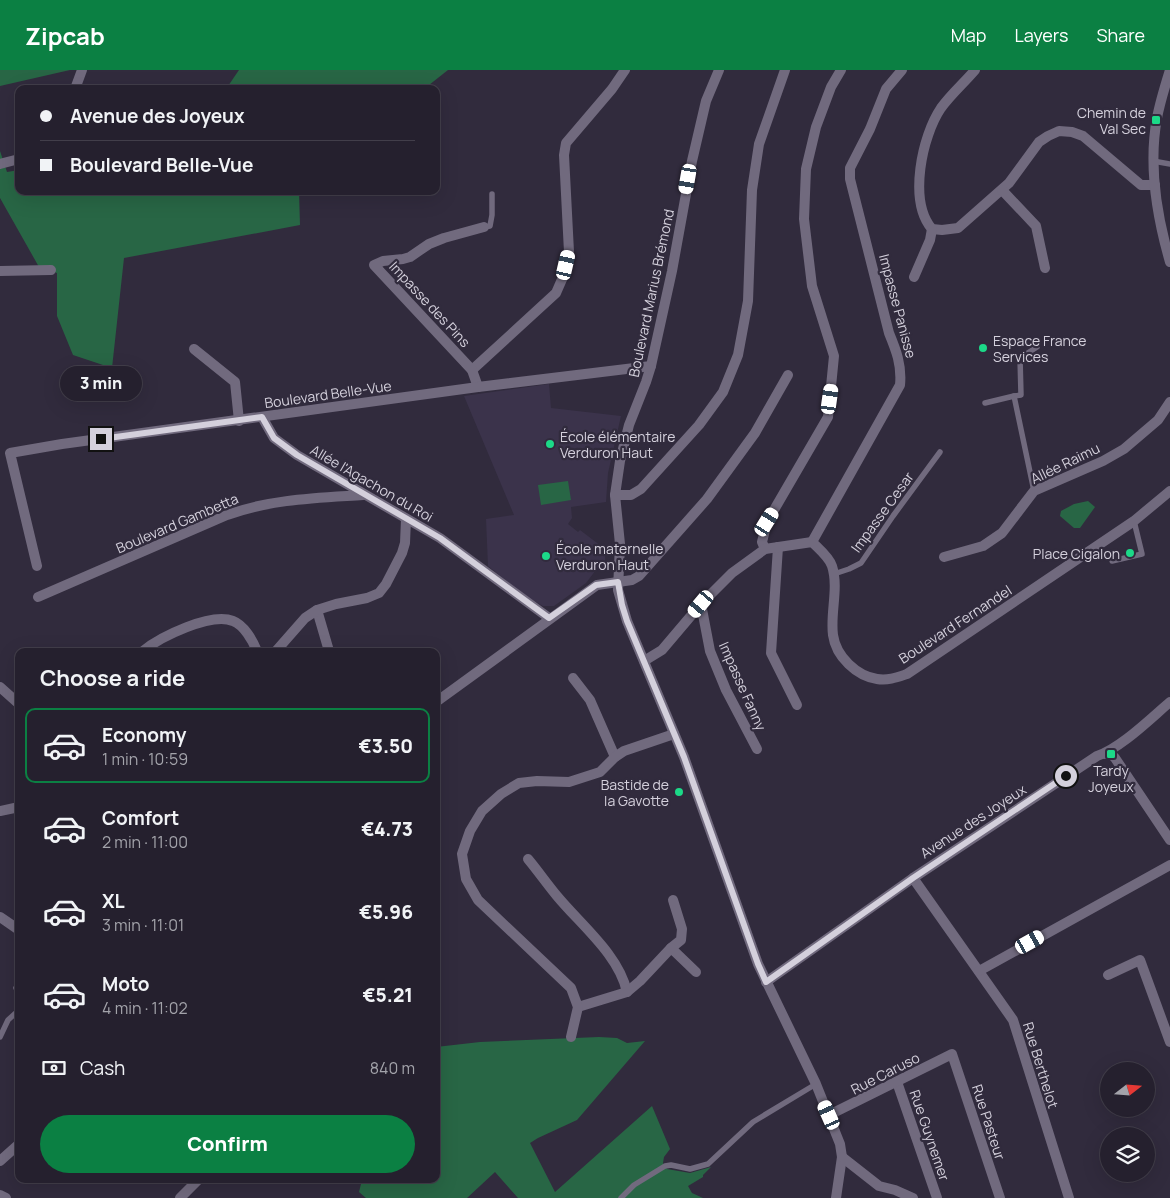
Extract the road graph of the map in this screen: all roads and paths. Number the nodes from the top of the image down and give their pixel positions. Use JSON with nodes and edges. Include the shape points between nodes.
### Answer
{"nodes":[{"id":1,"x":82,"y":70,"type":"edge"},
{"id":2,"x":625,"y":70,"type":"edge"},
{"id":3,"x":719,"y":70,"type":"edge"},
{"id":4,"x":785,"y":70,"type":"edge"},
{"id":5,"x":841,"y":70,"type":"edge"},
{"id":6,"x":902,"y":70,"type":"edge"},
{"id":7,"x":975,"y":70,"type":"edge"},
{"id":8,"x":1170,"y":70,"type":"edge"},
{"id":9,"x":76,"y":85,"type":"edge"},
{"id":10,"x":15,"y":160,"type":"edge"},
{"id":11,"x":1153,"y":161,"type":"junction"},
{"id":12,"x":0,"y":164,"type":"edge"},
{"id":13,"x":1170,"y":164,"type":"edge"},
{"id":14,"x":1155,"y":185,"type":"junction"},
{"id":15,"x":1002,"y":190,"type":"junction"},
{"id":16,"x":492,"y":194,"type":"dead end"},
{"id":17,"x":484,"y":227,"type":"joint"},
{"id":18,"x":932,"y":229,"type":"junction"},
{"id":19,"x":1170,"y":262,"type":"edge"},
{"id":20,"x":1045,"y":268,"type":"dead end"},
{"id":21,"x":51,"y":270,"type":"dead end"},
{"id":22,"x":0,"y":271,"type":"edge"},
{"id":23,"x":914,"y":277,"type":"dead end"},
{"id":24,"x":1037,"y":347,"type":"dead end"},
{"id":25,"x":194,"y":349,"type":"dead end"},
{"id":26,"x":650,"y":366,"type":"junction"},
{"id":27,"x":472,"y":370,"type":"junction"},
{"id":28,"x":788,"y":374,"type":"dead end"},
{"id":29,"x":478,"y":387,"type":"junction"},
{"id":30,"x":1014,"y":396,"type":"junction"},
{"id":31,"x":1170,"y":402,"type":"edge"},
{"id":32,"x":985,"y":403,"type":"dead end"},
{"id":33,"x":262,"y":417,"type":"junction"},
{"id":34,"x":239,"y":421,"type":"junction"},
{"id":35,"x":940,"y":452,"type":"dead end"},
{"id":36,"x":1034,"y":491,"type":"junction"},
{"id":37,"x":1170,"y":491,"type":"edge"},
{"id":38,"x":363,"y":495,"type":"junction"},
{"id":39,"x":615,"y":495,"type":"junction"},
{"id":40,"x":406,"y":519,"type":"junction"},
{"id":41,"x":1134,"y":521,"type":"junction"},
{"id":42,"x":812,"y":542,"type":"junction"},
{"id":43,"x":778,"y":547,"type":"junction"},
{"id":44,"x":765,"y":549,"type":"junction"},
{"id":45,"x":944,"y":557,"type":"dead end"},
{"id":46,"x":1112,"y":561,"type":"dead end"},
{"id":47,"x":36,"y":566,"type":"dead end"},
{"id":48,"x":834,"y":574,"type":"junction"},
{"id":49,"x":618,"y":582,"type":"junction"},
{"id":50,"x":38,"y":597,"type":"dead end"},
{"id":51,"x":701,"y":604,"type":"junction"},
{"id":52,"x":317,"y":610,"type":"junction"},
{"id":53,"x":549,"y":618,"type":"junction"},
{"id":54,"x":146,"y":648,"type":"edge"},
{"id":55,"x":255,"y":648,"type":"edge"},
{"id":56,"x":279,"y":648,"type":"edge"},
{"id":57,"x":328,"y":648,"type":"edge"},
{"id":58,"x":644,"y":660,"type":"junction"},
{"id":59,"x":572,"y":678,"type":"dead end"},
{"id":60,"x":0,"y":686,"type":"edge"},
{"id":61,"x":440,"y":699,"type":"edge"},
{"id":62,"x":15,"y":700,"type":"edge"},
{"id":63,"x":1170,"y":702,"type":"edge"},
{"id":64,"x":796,"y":705,"type":"dead end"},
{"id":65,"x":674,"y":734,"type":"junction"},
{"id":66,"x":756,"y":749,"type":"dead end"},
{"id":67,"x":1105,"y":754,"type":"junction"},
{"id":68,"x":615,"y":757,"type":"junction"},
{"id":69,"x":15,"y":808,"type":"edge"},
{"id":70,"x":0,"y":811,"type":"edge"},
{"id":71,"x":1170,"y":840,"type":"edge"},
{"id":72,"x":528,"y":859,"type":"dead end"},
{"id":73,"x":1170,"y":865,"type":"edge"},
{"id":74,"x":913,"y":878,"type":"junction"},
{"id":75,"x":672,"y":900,"type":"dead end"},
{"id":76,"x":0,"y":917,"type":"edge"},
{"id":77,"x":15,"y":927,"type":"edge"},
{"id":78,"x":672,"y":948,"type":"junction"},
{"id":79,"x":979,"y":971,"type":"junction"},
{"id":80,"x":696,"y":972,"type":"dead end"},
{"id":81,"x":1108,"y":975,"type":"dead end"},
{"id":82,"x":766,"y":982,"type":"junction"},
{"id":83,"x":627,"y":992,"type":"junction"},
{"id":84,"x":578,"y":1007,"type":"junction"},
{"id":85,"x":15,"y":1014,"type":"edge"},
{"id":86,"x":0,"y":1036,"type":"edge"},
{"id":87,"x":571,"y":1037,"type":"dead end"},
{"id":88,"x":1170,"y":1042,"type":"edge"},
{"id":89,"x":952,"y":1054,"type":"joint"},
{"id":90,"x":897,"y":1082,"type":"junction"},
{"id":91,"x":816,"y":1084,"type":"junction"},
{"id":92,"x":829,"y":1115,"type":"junction"},
{"id":93,"x":15,"y":1147,"type":"edge"},
{"id":94,"x":842,"y":1157,"type":"junction"},
{"id":95,"x":0,"y":1160,"type":"edge"},
{"id":96,"x":195,"y":1183,"type":"edge"},
{"id":97,"x":895,"y":1194,"type":"edge"},
{"id":98,"x":0,"y":1195,"type":"edge"},
{"id":99,"x":6,"y":1198,"type":"edge"},
{"id":100,"x":180,"y":1198,"type":"edge"},
{"id":101,"x":621,"y":1198,"type":"edge"},
{"id":102,"x":836,"y":1198,"type":"edge"},
{"id":103,"x":912,"y":1198,"type":"edge"},
{"id":104,"x":937,"y":1198,"type":"edge"},
{"id":105,"x":1000,"y":1198,"type":"edge"},
{"id":106,"x":1069,"y":1198,"type":"edge"}],
"edges":[{"from":1,"to":9,"type":"street"},
{"from":2,"to":27,"type":"street","via":[[566,143],[569,252],[564,277],[556,293]]},
{"from":3,"to":26,"type":"street","name":"Boulevard Marius Brémond","via":[[706,101],[692,161]]},
{"from":4,"to":39,"type":"street","via":[[759,144],[752,190],[748,301],[738,355],[723,392],[699,425],[636,493]]},
{"from":5,"to":44,"type":"street","via":[[831,86],[816,127],[806,168],[804,219],[812,286],[834,356],[828,417],[767,522],[762,542]]},
{"from":6,"to":42,"type":"street","name":"Impasse Panisse","via":[[886,89],[850,168],[850,179],[898,356],[900,384]]},
{"from":7,"to":18,"type":"street","via":[[942,107],[931,126],[922,160],[919,197],[925,221]]},
{"from":8,"to":11,"type":"street","via":[[1156,120]]},
{"from":10,"to":12,"type":"street"},
{"from":11,"to":13,"type":"lane"},
{"from":11,"to":14,"type":"street"},
{"from":14,"to":15,"type":"street","via":[[1141,185],[1084,136],[1059,130],[1039,142]]},
{"from":14,"to":19,"type":"street"},
{"from":15,"to":18,"type":"street","via":[[958,228]]},
{"from":15,"to":20,"type":"street","via":[[1036,226]]},
{"from":16,"to":17,"type":"lane","via":[[490,226]]},
{"from":17,"to":27,"type":"street","name":"Impasse des Pins","via":[[428,244],[410,257],[374,265]]},
{"from":18,"to":23,"type":"street"},
{"from":21,"to":22,"type":"street"},
{"from":24,"to":30,"type":"lane","via":[[1020,358],[1021,395]]},
{"from":25,"to":34,"type":"street","via":[[235,382]]},
{"from":26,"to":29,"type":"street","name":"Boulevard Belle-Vue"},
{"from":26,"to":39,"type":"street","name":"Boulevard Marius Brémond","via":[[628,425]]},
{"from":27,"to":29,"type":"street","name":"Impasse des Pins"},
{"from":28,"to":49,"type":"street","via":[[755,433],[707,499],[639,576]]},
{"from":29,"to":33,"type":"street","name":"Boulevard Belle-Vue"},
{"from":30,"to":32,"type":"lane"},
{"from":30,"to":36,"type":"lane"},
{"from":31,"to":36,"type":"street","name":"Allée Raimu","via":[[1158,420],[1124,449]]},
{"from":33,"to":34,"type":"street","name":"Boulevard Belle-Vue"},
{"from":33,"to":38,"type":"street","name":"Allée l'Agachon du Roi","via":[[274,438]]},
{"from":34,"to":47,"type":"street","name":"Boulevard Belle-Vue","via":[[10,453]]},
{"from":35,"to":48,"type":"lane","name":"Impasse Cesar","via":[[860,563]]},
{"from":36,"to":45,"type":"street","name":"Allée Raimu","via":[[1002,533],[982,546]]},
{"from":37,"to":41,"type":"street","name":"Boulevard Fernandel"},
{"from":38,"to":40,"type":"street","name":"Allée l'Agachon du Roi"},
{"from":38,"to":50,"type":"street","name":"Boulevard Gambetta","via":[[276,502],[246,508]]},
{"from":39,"to":49,"type":"street","name":"Boulevard Marius Brémond","via":[[620,544]]},
{"from":40,"to":52,"type":"street","via":[[402,554],[379,593]]},
{"from":40,"to":53,"type":"street","name":"Allée l'Agachon du Roi","via":[[440,538]]},
{"from":41,"to":46,"type":"lane","via":[[1142,554]]},
{"from":41,"to":48,"type":"street","name":"Boulevard Fernandel","via":[[907,674],[894,679],[879,680],[867,676],[845,661],[838,649],[833,636]]},
{"from":42,"to":43,"type":"street"},
{"from":42,"to":48,"type":"street","via":[[831,563]]},
{"from":43,"to":44,"type":"street"},
{"from":43,"to":64,"type":"street","via":[[771,653]]},
{"from":44,"to":51,"type":"street","via":[[732,573]]},
{"from":49,"to":53,"type":"street","via":[[596,585]]},
{"from":49,"to":58,"type":"street","name":"Boulevard Marius Brémond","via":[[622,605]]},
{"from":51,"to":58,"type":"street","via":[[662,650]]},
{"from":51,"to":66,"type":"street","name":"Impasse Fanny","via":[[710,651]]},
{"from":52,"to":56,"type":"street"},
{"from":52,"to":57,"type":"street"},
{"from":53,"to":61,"type":"street"},
{"from":54,"to":55,"type":"street","via":[[210,619],[233,620],[244,629]]},
{"from":58,"to":65,"type":"street","name":"Boulevard Marius Brémond"},
{"from":59,"to":68,"type":"street","via":[[590,700]]},
{"from":60,"to":62,"type":"street"},
{"from":63,"to":67,"type":"street","name":"Avenue des Joyeux"},
{"from":65,"to":68,"type":"street"},
{"from":65,"to":82,"type":"street","name":"Boulevard Marius Brémond"},
{"from":67,"to":71,"type":"street","via":[[1115,758]]},
{"from":67,"to":74,"type":"street","name":"Avenue des Joyeux","via":[[1097,756]]},
{"from":68,"to":84,"type":"street","via":[[600,772],[569,782],[519,783],[501,794],[482,811],[462,854],[466,879],[478,900],[572,988]]},
{"from":69,"to":70,"type":"street"},
{"from":72,"to":83,"type":"street","via":[[611,957],[624,979]]},
{"from":73,"to":79,"type":"street"},
{"from":74,"to":79,"type":"street","name":"Rue Berthelot"},
{"from":74,"to":82,"type":"street","name":"Avenue des Joyeux"},
{"from":75,"to":78,"type":"street","via":[[682,929],[681,940]]},
{"from":76,"to":77,"type":"street"},
{"from":78,"to":80,"type":"street"},
{"from":78,"to":83,"type":"street"},
{"from":79,"to":106,"type":"street","name":"Rue Berthelot","via":[[1013,1020]]},
{"from":81,"to":88,"type":"street","via":[[1140,960]]},
{"from":82,"to":91,"type":"street","name":"Boulevard Marius Brémond"},
{"from":83,"to":84,"type":"street"},
{"from":84,"to":87,"type":"street"},
{"from":85,"to":86,"type":"lane"},
{"from":89,"to":90,"type":"street","name":"Rue Caruso"},
{"from":89,"to":105,"type":"street","name":"Rue Pasteur"},
{"from":90,"to":92,"type":"street","name":"Rue Caruso"},
{"from":90,"to":104,"type":"street","name":"Rue Guynemer"},
{"from":91,"to":92,"type":"street","name":"Boulevard Marius Brémond"},
{"from":91,"to":101,"type":"lane","via":[[753,1122],[708,1164],[690,1169],[665,1166],[634,1184]]},
{"from":92,"to":94,"type":"street","name":"Boulevard Marius Brémond"},
{"from":93,"to":95,"type":"street"},
{"from":94,"to":97,"type":"street","via":[[879,1186]]},
{"from":94,"to":102,"type":"street","name":"Boulevard Marius Brémond"},
{"from":96,"to":100,"type":"street"},
{"from":97,"to":103,"type":"street"},
{"from":98,"to":99,"type":"street"}]}
